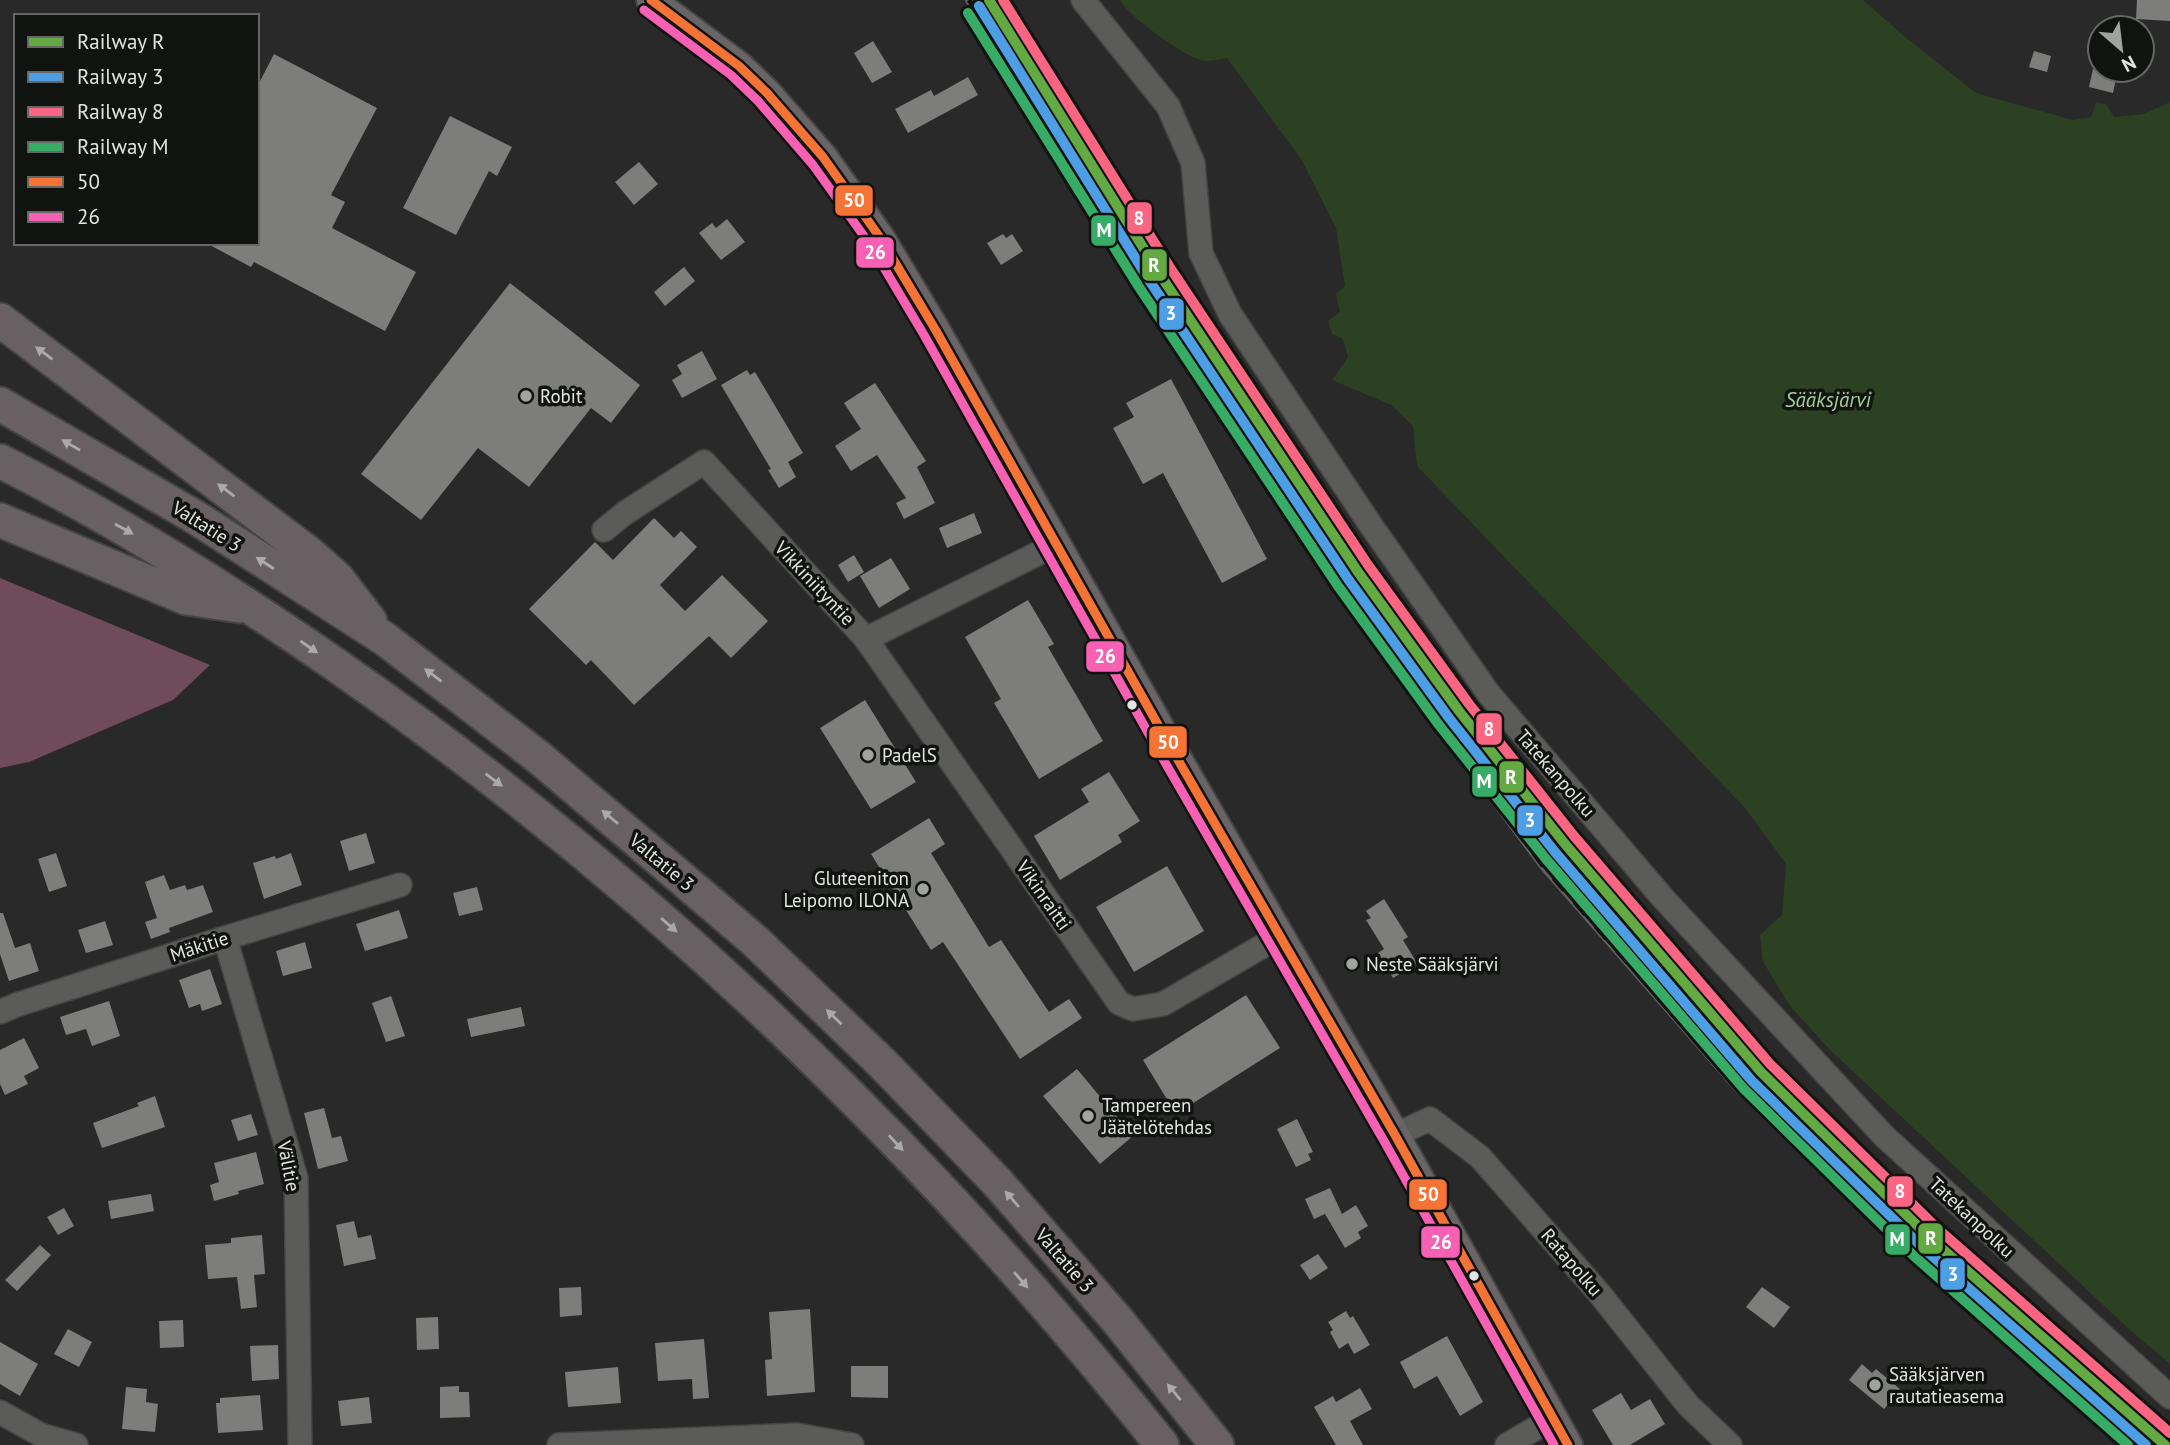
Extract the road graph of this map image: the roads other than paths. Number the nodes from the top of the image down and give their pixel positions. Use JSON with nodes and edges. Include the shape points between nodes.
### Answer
{"nodes":[{"id":1,"x":651,"y":0,"type":"edge"},
{"id":2,"x":1083,"y":0,"type":"edge"},
{"id":3,"x":0,"y":320,"type":"edge"},
{"id":4,"x":0,"y":404,"type":"edge"},
{"id":5,"x":0,"y":461,"type":"edge"},
{"id":6,"x":0,"y":520,"type":"edge"},
{"id":7,"x":604,"y":530,"type":"dead end"},
{"id":8,"x":1055,"y":545,"type":"junction"},
{"id":9,"x":253,"y":608,"type":"junction"},
{"id":10,"x":385,"y":639,"type":"junction"},
{"id":11,"x":866,"y":639,"type":"junction"},
{"id":12,"x":400,"y":885,"type":"dead end"},
{"id":13,"x":1280,"y":936,"type":"junction"},
{"id":14,"x":225,"y":938,"type":"junction"},
{"id":15,"x":0,"y":1012,"type":"edge"},
{"id":16,"x":1395,"y":1135,"type":"junction"},
{"id":17,"x":2170,"y":1397,"type":"edge"},
{"id":18,"x":0,"y":1412,"type":"edge"},
{"id":19,"x":1553,"y":1418,"type":"junction"},
{"id":20,"x":76,"y":1445,"type":"edge"},
{"id":21,"x":300,"y":1445,"type":"edge"},
{"id":22,"x":559,"y":1445,"type":"edge"},
{"id":23,"x":852,"y":1445,"type":"edge"},
{"id":24,"x":1162,"y":1445,"type":"edge"},
{"id":25,"x":1217,"y":1445,"type":"edge"},
{"id":26,"x":1507,"y":1445,"type":"edge"},
{"id":27,"x":1568,"y":1445,"type":"edge"},
{"id":28,"x":1730,"y":1445,"type":"edge"}],
"edges":[{"from":1,"to":8,"type":"main road","via":[[739,66],[823,157],[900,270]]},
{"from":2,"to":17,"type":"street","name":"Tatekanpolku","via":[[1168,106],[1193,163],[1202,253],[1230,314],[1489,694],[1662,897],[1884,1136]]},
{"from":10,"to":3,"type":"highway","one_way":true,"via":[[337,578],[310,554]]},
{"from":10,"to":4,"type":"highway","name":"Valtatie 3","one_way":true,"via":[[195,517]]},
{"from":5,"to":9,"type":"highway","one_way":true,"via":[[169,554]]},
{"from":6,"to":9,"type":"highway","via":[[186,597]]},
{"from":7,"to":11,"type":"street","name":"Vikkiniityntie","via":[[704,462]]},
{"from":8,"to":11,"type":"street","name":"Vikkiniityntie"},
{"from":8,"to":13,"type":"main road"},
{"from":9,"to":24,"type":"highway","one_way":true,"via":[[505,788],[722,971],[849,1093],[960,1210]]},
{"from":25,"to":10,"type":"highway","name":"Valtatie 3","one_way":true,"via":[[1118,1321],[997,1182],[884,1065],[755,941],[537,756]]},
{"from":11,"to":13,"type":"street","name":"Vikinraitti","via":[[1119,1003],[1133,1009],[1163,1004]]},
{"from":12,"to":14,"type":"street","name":"Mäkitie"},
{"from":13,"to":16,"type":"main road"},
{"from":14,"to":15,"type":"street","name":"Mäkitie"},
{"from":14,"to":21,"type":"street","name":"Välitie","via":[[296,1178]]},
{"from":16,"to":19,"type":"main road"},
{"from":16,"to":28,"type":"street","name":"Ratapolku","via":[[1430,1119],[1480,1157],[1599,1293],[1688,1405]]},
{"from":18,"to":20,"type":"street","via":[[41,1435]]},
{"from":19,"to":26,"type":"street"},
{"from":19,"to":27,"type":"main road"},
{"from":22,"to":23,"type":"street","via":[[797,1435]]}]}
